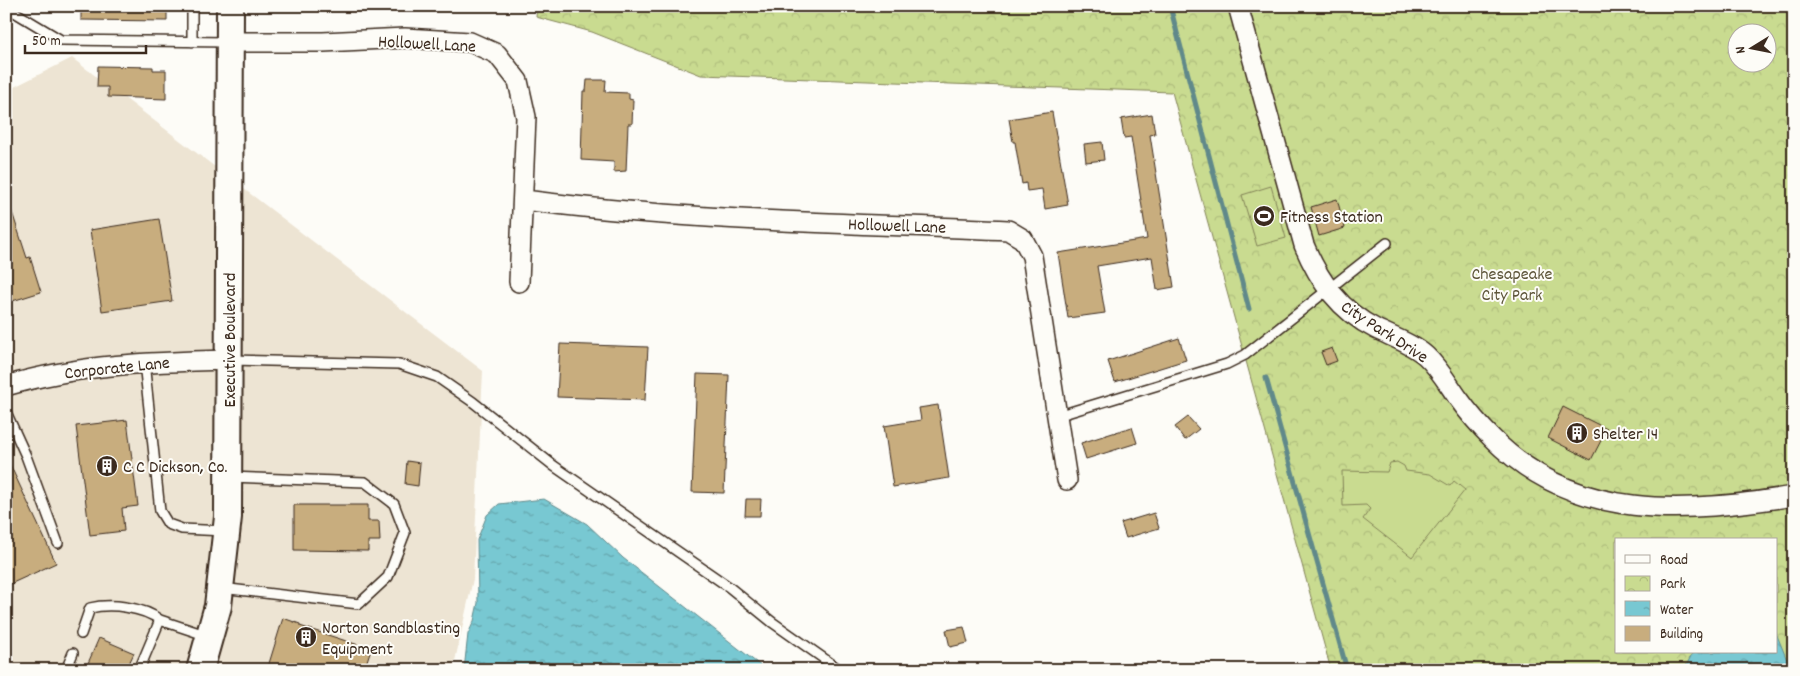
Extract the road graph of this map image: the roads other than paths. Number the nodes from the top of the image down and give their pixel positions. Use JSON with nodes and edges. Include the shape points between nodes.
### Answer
{"nodes":[{"id":1,"x":192,"y":6,"type":"edge"},
{"id":2,"x":230,"y":6,"type":"edge"},
{"id":3,"x":1238,"y":6,"type":"edge"},
{"id":4,"x":6,"y":7,"type":"edge"},
{"id":5,"x":192,"y":42,"type":"junction"},
{"id":6,"x":230,"y":42,"type":"junction"},
{"id":7,"x":524,"y":200,"type":"junction"},
{"id":8,"x":1388,"y":243,"type":"dead end"},
{"id":9,"x":519,"y":282,"type":"dead end"},
{"id":10,"x":1327,"y":289,"type":"junction"},
{"id":11,"x":229,"y":360,"type":"junction"},
{"id":12,"x":144,"y":362,"type":"junction"},
{"id":13,"x":6,"y":386,"type":"edge"},
{"id":14,"x":6,"y":412,"type":"edge"},
{"id":15,"x":1057,"y":416,"type":"junction"},
{"id":16,"x":229,"y":477,"type":"junction"},
{"id":17,"x":1067,"y":480,"type":"dead end"},
{"id":18,"x":1794,"y":496,"type":"edge"},
{"id":19,"x":228,"y":532,"type":"junction"},
{"id":20,"x":58,"y":543,"type":"dead end"},
{"id":21,"x":221,"y":588,"type":"junction"},
{"id":22,"x":160,"y":620,"type":"junction"},
{"id":23,"x":81,"y":634,"type":"dead end"},
{"id":24,"x":211,"y":637,"type":"junction"},
{"id":25,"x":73,"y":653,"type":"dead end"},
{"id":26,"x":66,"y":670,"type":"edge"},
{"id":27,"x":139,"y":670,"type":"edge"},
{"id":28,"x":200,"y":670,"type":"edge"},
{"id":29,"x":840,"y":670,"type":"edge"}],
"edges":[{"from":1,"to":5,"type":"lane"},
{"from":2,"to":6,"type":"street","name":"Executive Boulevard"},
{"from":3,"to":10,"type":"street","name":"City Park Drive","via":[[1304,245]]},
{"from":4,"to":5,"type":"lane","via":[[61,40]]},
{"from":5,"to":6,"type":"lane"},
{"from":6,"to":7,"type":"street","name":"Hollowell Lane","via":[[405,38],[470,42],[484,46],[506,64],[518,81],[524,101]]},
{"from":6,"to":11,"type":"street","name":"Executive Boulevard"},
{"from":7,"to":9,"type":"street","name":"Hollowell Lane"},
{"from":7,"to":15,"type":"street","name":"Hollowell Lane","via":[[582,208],[790,221],[1008,230],[1023,239],[1032,256]]},
{"from":8,"to":10,"type":"lane"},
{"from":10,"to":15,"type":"lane","via":[[1245,355],[1227,364]]},
{"from":10,"to":18,"type":"street","name":"City Park Drive","via":[[1353,315],[1425,354],[1492,439],[1543,478],[1593,498],[1638,507],[1726,506]]},
{"from":11,"to":12,"type":"street","name":"Corporate Lane"},
{"from":11,"to":16,"type":"street","name":"Executive Boulevard"},
{"from":11,"to":29,"type":"lane","via":[[399,364],[438,377],[554,466],[729,587]]},
{"from":12,"to":13,"type":"street","name":"Corporate Lane","via":[[75,369]]},
{"from":12,"to":19,"type":"lane","via":[[160,511],[168,524],[182,529]]},
{"from":14,"to":20,"type":"lane"},
{"from":15,"to":17,"type":"street","name":"Hollowell Lane"},
{"from":16,"to":19,"type":"street","name":"Executive Boulevard"},
{"from":16,"to":21,"type":"lane","via":[[365,482],[394,504],[405,533],[388,578],[359,604]]},
{"from":19,"to":21,"type":"street","name":"Executive Boulevard"},
{"from":21,"to":24,"type":"street","name":"Executive Boulevard"},
{"from":22,"to":23,"type":"lane","via":[[149,612],[102,605],[90,608]]},
{"from":22,"to":24,"type":"lane"},
{"from":22,"to":27,"type":"lane"},
{"from":24,"to":28,"type":"street","name":"Executive Boulevard"},
{"from":25,"to":26,"type":"lane"}]}
